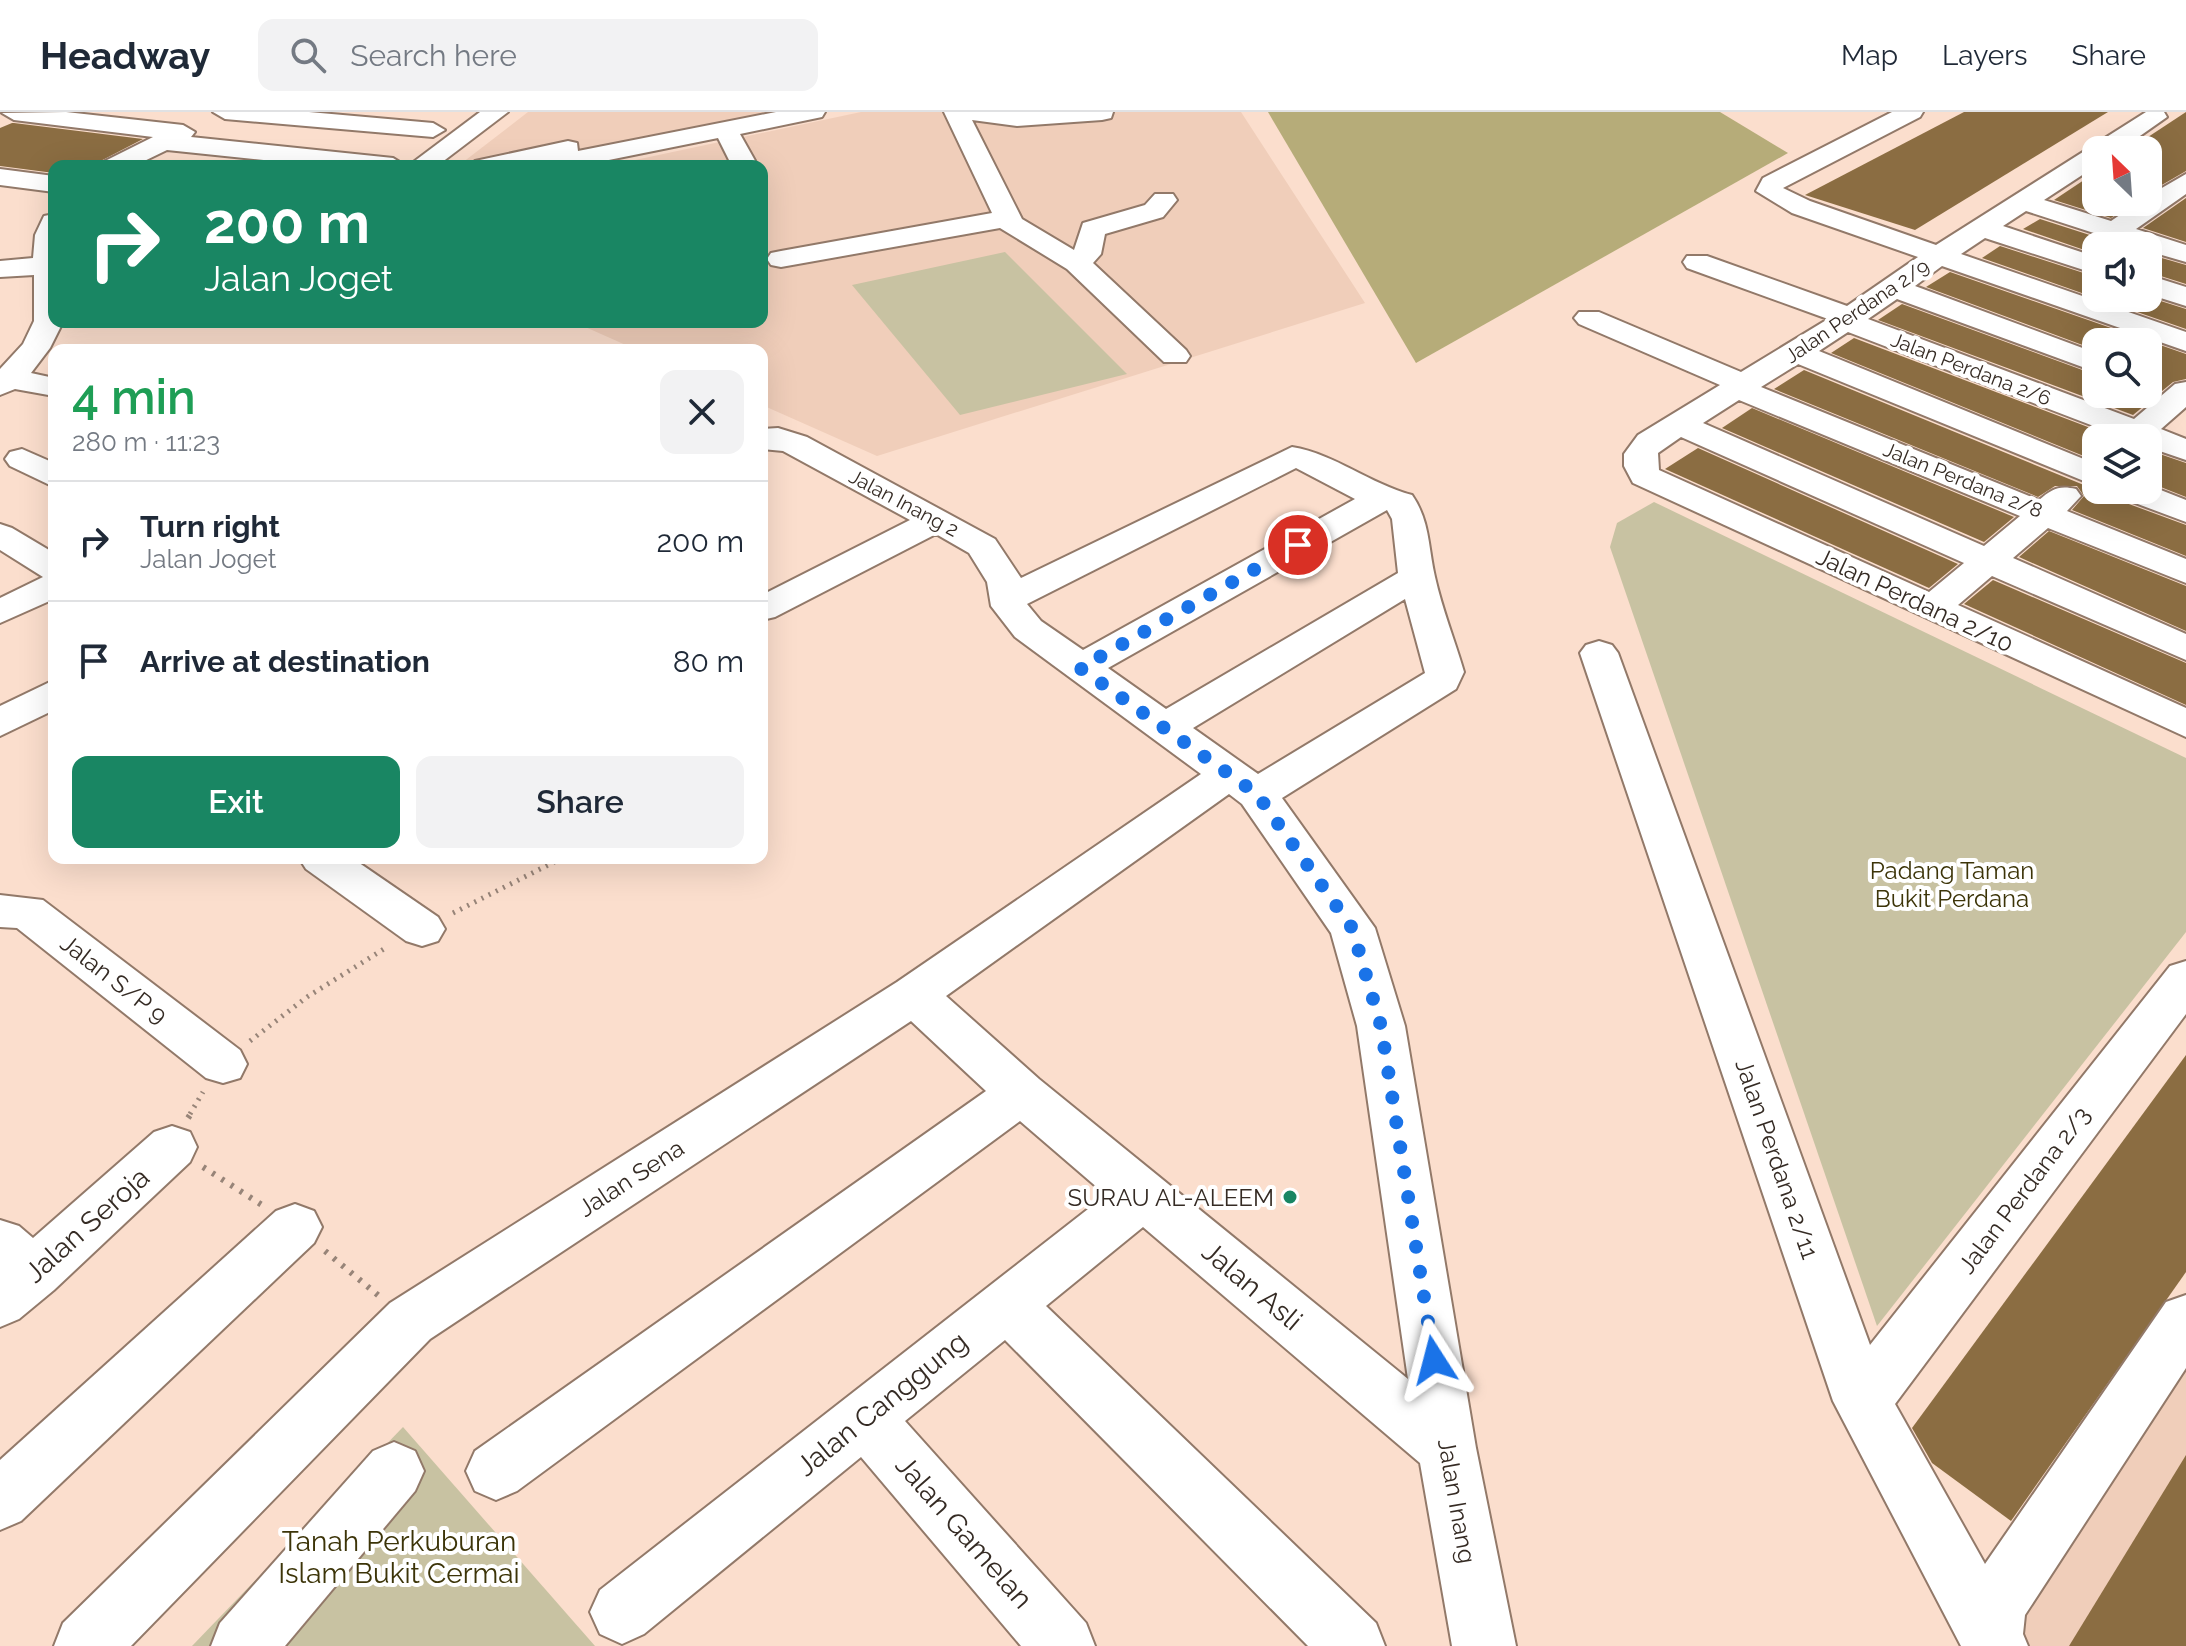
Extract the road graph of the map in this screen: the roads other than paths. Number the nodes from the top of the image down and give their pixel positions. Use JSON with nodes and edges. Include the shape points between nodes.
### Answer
{"nodes":[{"id":1,"x":126,"y":112,"type":"edge"},
{"id":2,"x":225,"y":112,"type":"edge"},
{"id":3,"x":457,"y":112,"type":"edge"},
{"id":4,"x":496,"y":112,"type":"edge"},
{"id":5,"x":813,"y":112,"type":"edge"},
{"id":6,"x":956,"y":112,"type":"edge"},
{"id":7,"x":967,"y":112,"type":"edge"},
{"id":8,"x":1911,"y":112,"type":"edge"},
{"id":9,"x":1102,"y":113,"type":"edge"},
{"id":10,"x":10,"y":115,"type":"edge"},
{"id":11,"x":2156,"y":117,"type":"edge"},
{"id":12,"x":729,"y":120,"type":"edge"},
{"id":13,"x":101,"y":124,"type":"junction"},
{"id":14,"x":433,"y":130,"type":"junction"},
{"id":15,"x":2125,"y":136,"type":"edge"},
{"id":16,"x":173,"y":138,"type":"junction"},
{"id":17,"x":127,"y":160,"type":"edge"},
{"id":18,"x":346,"y":160,"type":"edge"},
{"id":19,"x":400,"y":160,"type":"edge"},
{"id":20,"x":429,"y":160,"type":"edge"},
{"id":21,"x":516,"y":160,"type":"edge"},
{"id":22,"x":566,"y":160,"type":"edge"},
{"id":23,"x":743,"y":160,"type":"edge"},
{"id":24,"x":2082,"y":164,"type":"edge"},
{"id":25,"x":0,"y":177,"type":"edge"},
{"id":26,"x":2186,"y":182,"type":"edge"},
{"id":27,"x":48,"y":183,"type":"edge"},
{"id":28,"x":1164,"y":200,"type":"dead end"},
{"id":29,"x":2022,"y":201,"type":"junction"},
{"id":30,"x":1009,"y":218,"type":"junction"},
{"id":31,"x":1983,"y":228,"type":"junction"},
{"id":32,"x":2115,"y":231,"type":"junction"},
{"id":33,"x":48,"y":233,"type":"edge"},
{"id":34,"x":1941,"y":254,"type":"junction"},
{"id":35,"x":2186,"y":254,"type":"edge"},
{"id":36,"x":781,"y":259,"type":"dead end"},
{"id":37,"x":2082,"y":261,"type":"edge"},
{"id":38,"x":1697,"y":262,"type":"dead end"},
{"id":39,"x":1077,"y":263,"type":"junction"},
{"id":40,"x":46,"y":266,"type":"junction"},
{"id":41,"x":0,"y":269,"type":"edge"},
{"id":42,"x":1892,"y":287,"type":"junction"},
{"id":43,"x":2162,"y":289,"type":"edge"},
{"id":44,"x":2186,"y":297,"type":"edge"},
{"id":45,"x":48,"y":303,"type":"edge"},
{"id":46,"x":1589,"y":318,"type":"dead end"},
{"id":47,"x":1847,"y":319,"type":"junction"},
{"id":48,"x":48,"y":323,"type":"edge"},
{"id":49,"x":2186,"y":342,"type":"edge"},
{"id":50,"x":1795,"y":352,"type":"junction"},
{"id":51,"x":1175,"y":356,"type":"dead end"},
{"id":52,"x":2082,"y":358,"type":"edge"},
{"id":53,"x":4,"y":382,"type":"edge"},
{"id":54,"x":48,"y":386,"type":"edge"},
{"id":55,"x":1742,"y":387,"type":"junction"},
{"id":56,"x":2162,"y":387,"type":"edge"},
{"id":57,"x":2185,"y":394,"type":"edge"},
{"id":58,"x":1679,"y":424,"type":"junction"},
{"id":59,"x":2107,"y":424,"type":"edge"},
{"id":60,"x":2148,"y":424,"type":"edge"},
{"id":61,"x":768,"y":439,"type":"edge"},
{"id":62,"x":2162,"y":443,"type":"edge"},
{"id":63,"x":2186,"y":450,"type":"edge"},
{"id":64,"x":22,"y":459,"type":"dead end"},
{"id":65,"x":2082,"y":468,"type":"edge"},
{"id":66,"x":48,"y":474,"type":"edge"},
{"id":67,"x":1645,"y":476,"type":"joint"},
{"id":68,"x":2082,"y":483,"type":"edge"},
{"id":69,"x":1380,"y":499,"type":"junction"},
{"id":70,"x":2162,"y":502,"type":"edge"},
{"id":71,"x":2186,"y":512,"type":"edge"},
{"id":72,"x":2044,"y":513,"type":"junction"},
{"id":73,"x":937,"y":520,"type":"junction"},
{"id":74,"x":0,"y":535,"type":"edge"},
{"id":75,"x":1989,"y":561,"type":"junction"},
{"id":76,"x":48,"y":565,"type":"edge"},
{"id":77,"x":2186,"y":572,"type":"edge"},
{"id":78,"x":1417,"y":577,"type":"junction"},
{"id":79,"x":48,"y":588,"type":"edge"},
{"id":80,"x":1009,"y":603,"type":"junction"},
{"id":81,"x":768,"y":606,"type":"edge"},
{"id":82,"x":1933,"y":608,"type":"junction"},
{"id":83,"x":0,"y":612,"type":"edge"},
{"id":84,"x":2186,"y":648,"type":"edge"},
{"id":85,"x":1599,"y":653,"type":"dead end"},
{"id":86,"x":1080,"y":668,"type":"junction"},
{"id":87,"x":48,"y":696,"type":"edge"},
{"id":88,"x":0,"y":723,"type":"edge"},
{"id":89,"x":2186,"y":724,"type":"edge"},
{"id":90,"x":1165,"y":727,"type":"junction"},
{"id":91,"x":1243,"y":784,"type":"junction"},
{"id":92,"x":330,"y":864,"type":"edge"},
{"id":93,"x":0,"y":911,"type":"edge"},
{"id":94,"x":422,"y":929,"type":"road end"},
{"id":95,"x":2186,"y":979,"type":"edge"},
{"id":96,"x":914,"y":995,"type":"junction"},
{"id":97,"x":223,"y":1064,"type":"road end"},
{"id":98,"x":1021,"y":1093,"type":"junction"},
{"id":99,"x":172,"y":1147,"type":"road end"},
{"id":100,"x":1143,"y":1196,"type":"junction"},
{"id":101,"x":295,"y":1227,"type":"dead end"},
{"id":102,"x":12,"y":1272,"type":"edge"},
{"id":103,"x":1006,"y":1304,"type":"junction"},
{"id":104,"x":2186,"y":1320,"type":"edge"},
{"id":105,"x":1862,"y":1401,"type":"junction"},
{"id":106,"x":865,"y":1418,"type":"junction"},
{"id":107,"x":1447,"y":1448,"type":"junction"},
{"id":108,"x":394,"y":1471,"type":"dead end"},
{"id":109,"x":496,"y":1471,"type":"dead end"},
{"id":110,"x":0,"y":1500,"type":"edge"},
{"id":111,"x":622,"y":1612,"type":"dead end"},
{"id":112,"x":1994,"y":1642,"type":"edge"},
{"id":113,"x":86,"y":1646,"type":"edge"},
{"id":114,"x":243,"y":1646,"type":"edge"},
{"id":115,"x":1063,"y":1646,"type":"edge"},
{"id":116,"x":1353,"y":1646,"type":"edge"},
{"id":117,"x":1484,"y":1646,"type":"edge"}],
"edges":[{"from":1,"to":13,"type":"street"},
{"from":2,"to":14,"type":"street"},
{"from":2,"to":16,"type":"street"},
{"from":3,"to":14,"type":"street"},
{"from":4,"to":20,"type":"street"},
{"from":5,"to":12,"type":"street"},
{"from":6,"to":30,"type":"street"},
{"from":7,"to":9,"type":"street","via":[[990,118]]},
{"from":8,"to":34,"type":"street","via":[[1772,183],[1769,191],[1801,207]]},
{"from":10,"to":13,"type":"street"},
{"from":11,"to":15,"type":"street"},
{"from":12,"to":21,"type":"street"},
{"from":12,"to":22,"type":"street"},
{"from":12,"to":23,"type":"street"},
{"from":13,"to":16,"type":"street"},
{"from":14,"to":19,"type":"street"},
{"from":16,"to":17,"type":"street"},
{"from":16,"to":18,"type":"street"},
{"from":24,"to":29,"type":"street","name":"Jalan Perdana 2/9"},
{"from":25,"to":27,"type":"street"},
{"from":26,"to":32,"type":"street"},
{"from":28,"to":39,"type":"street","via":[[1154,211],[1093,229],[1087,254]]},
{"from":29,"to":31,"type":"street","name":"Jalan Perdana 2/9"},
{"from":29,"to":32,"type":"street"},
{"from":30,"to":36,"type":"street"},
{"from":30,"to":39,"type":"street","via":[[1015,228]]},
{"from":31,"to":34,"type":"street","name":"Jalan Perdana 2/9"},
{"from":31,"to":37,"type":"street"},
{"from":32,"to":35,"type":"street"},
{"from":33,"to":40,"type":"street"},
{"from":34,"to":42,"type":"street","name":"Jalan Perdana 2/9"},
{"from":34,"to":49,"type":"street"},
{"from":38,"to":47,"type":"street","name":"Jalan Perdana 2/6"},
{"from":39,"to":51,"type":"street"},
{"from":40,"to":41,"type":"street"},
{"from":40,"to":45,"type":"street"},
{"from":42,"to":47,"type":"street","name":"Jalan Perdana 2/9"},
{"from":42,"to":52,"type":"street"},
{"from":43,"to":44,"type":"street"},
{"from":46,"to":55,"type":"street","name":"Jalan Perdana 2/8"},
{"from":47,"to":50,"type":"street","name":"Jalan Perdana 2/9"},
{"from":47,"to":59,"type":"street","name":"Jalan Perdana 2/6"},
{"from":48,"to":53,"type":"street","via":[[31,356]]},
{"from":50,"to":55,"type":"street","name":"Jalan Perdana 2/9"},
{"from":50,"to":65,"type":"street"},
{"from":53,"to":54,"type":"street"},
{"from":55,"to":58,"type":"street","name":"Jalan Perdana 2/9"},
{"from":55,"to":72,"type":"street","name":"Jalan Perdana 2/8"},
{"from":56,"to":57,"type":"street"},
{"from":57,"to":60,"type":"street"},
{"from":58,"to":67,"type":"street","name":"Jalan Perdana 2/9","via":[[1640,452]]},
{"from":58,"to":75,"type":"street"},
{"from":61,"to":73,"type":"street","name":"Jalan Inang 2","via":[[795,444]]},
{"from":62,"to":63,"type":"street","name":"Jalan Perdana 2/6"},
{"from":64,"to":66,"type":"street"},
{"from":67,"to":82,"type":"street","name":"Jalan Perdana 2/10"},
{"from":68,"to":72,"type":"street"},
{"from":69,"to":78,"type":"street","via":[[1400,502],[1409,519]]},
{"from":69,"to":80,"type":"street","via":[[1292,457]]},
{"from":69,"to":86,"type":"street"},
{"from":70,"to":71,"type":"street"},
{"from":72,"to":75,"type":"street"},
{"from":72,"to":77,"type":"street","name":"Jalan Perdana 2/8"},
{"from":73,"to":80,"type":"street","name":"Jalan Inang 2","via":[[983,546],[1005,582]]},
{"from":73,"to":81,"type":"street"},
{"from":74,"to":76,"type":"street"},
{"from":75,"to":82,"type":"street"},
{"from":75,"to":84,"type":"street"},
{"from":78,"to":90,"type":"street"},
{"from":78,"to":91,"type":"street","name":"Jalan Sena","via":[[1445,672],[1442,680]]},
{"from":79,"to":83,"type":"street"},
{"from":80,"to":86,"type":"street","name":"Jalan Inang","via":[[1028,629]]},
{"from":82,"to":89,"type":"street","name":"Jalan Perdana 2/10"},
{"from":85,"to":105,"type":"street","name":"Jalan Perdana 2/11"},
{"from":86,"to":90,"type":"street","name":"Jalan Inang"},
{"from":87,"to":88,"type":"street"},
{"from":90,"to":91,"type":"street","name":"Jalan Inang"},
{"from":91,"to":96,"type":"street","name":"Jalan Sena"},
{"from":91,"to":107,"type":"street","name":"Jalan Inang","via":[[1352,928],[1367,969],[1381,1026]]},
{"from":92,"to":94,"type":"street"},
{"from":93,"to":97,"type":"street","name":"Jalan S/P 9","via":[[27,912]]},
{"from":95,"to":105,"type":"street","name":"Jalan Perdana 2/3"},
{"from":96,"to":98,"type":"street","name":"Jalan Asli"},
{"from":96,"to":113,"type":"street","name":"Jalan Sena","via":[[410,1321]]},
{"from":98,"to":100,"type":"street","name":"Jalan Asli"},
{"from":98,"to":109,"type":"street"},
{"from":99,"to":102,"type":"street","name":"Jalan Seroja"},
{"from":100,"to":103,"type":"street","name":"Jalan Canggung"},
{"from":100,"to":107,"type":"street","name":"Jalan Asli"},
{"from":101,"to":110,"type":"street"},
{"from":103,"to":106,"type":"street","name":"Jalan Canggung"},
{"from":103,"to":116,"type":"street"},
{"from":104,"to":112,"type":"street","via":[[1995,1605]]},
{"from":105,"to":112,"type":"street","name":"Jalan Perdana 2/11"},
{"from":106,"to":111,"type":"street","name":"Jalan Canggung"},
{"from":106,"to":115,"type":"street","name":"Jalan Gamelan"},
{"from":107,"to":117,"type":"street","name":"Jalan Inang"},
{"from":108,"to":114,"type":"street"}]}
